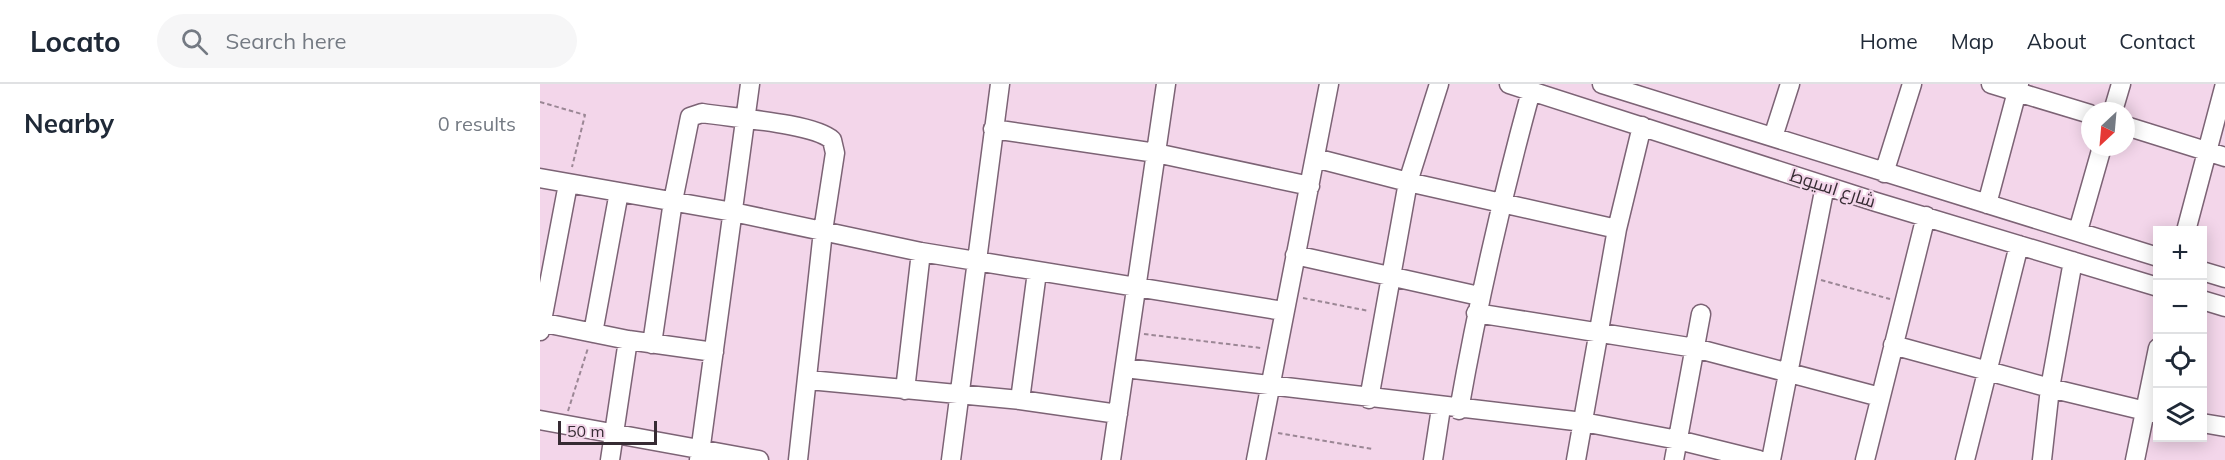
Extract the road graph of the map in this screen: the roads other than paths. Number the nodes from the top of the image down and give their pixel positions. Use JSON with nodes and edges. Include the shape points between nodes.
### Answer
{"nodes":[{"id":1,"x":750,"y":84,"type":"edge"},
{"id":2,"x":1000,"y":84,"type":"edge"},
{"id":3,"x":1166,"y":84,"type":"edge"},
{"id":4,"x":1329,"y":84,"type":"edge"},
{"id":5,"x":1439,"y":84,"type":"edge"},
{"id":6,"x":1509,"y":84,"type":"edge"},
{"id":7,"x":1602,"y":84,"type":"edge"},
{"id":8,"x":1790,"y":84,"type":"edge"},
{"id":9,"x":1912,"y":84,"type":"edge"},
{"id":10,"x":1991,"y":84,"type":"edge"},
{"id":11,"x":2121,"y":84,"type":"edge"},
{"id":12,"x":2225,"y":84,"type":"edge"},
{"id":13,"x":2018,"y":88,"type":"edge"},
{"id":14,"x":1531,"y":91,"type":"junction"},
{"id":15,"x":1653,"y":92,"type":"edge"},
{"id":16,"x":2116,"y":102,"type":"edge"},
{"id":17,"x":2081,"y":111,"type":"edge"},
{"id":18,"x":1719,"y":120,"type":"junction"},
{"id":19,"x":745,"y":121,"type":"junction"},
{"id":20,"x":1642,"y":126,"type":"junction"},
{"id":21,"x":993,"y":129,"type":"junction"},
{"id":22,"x":2135,"y":129,"type":"edge"},
{"id":23,"x":1773,"y":137,"type":"junction"},
{"id":24,"x":1713,"y":149,"type":"junction"},
{"id":25,"x":2207,"y":152,"type":"junction"},
{"id":26,"x":1156,"y":153,"type":"junction"},
{"id":27,"x":2099,"y":156,"type":"edge"},
{"id":28,"x":2225,"y":157,"type":"edge"},
{"id":29,"x":1316,"y":158,"type":"junction"},
{"id":30,"x":1884,"y":173,"type":"junction"},
{"id":31,"x":540,"y":178,"type":"edge"},
{"id":32,"x":1408,"y":182,"type":"junction"},
{"id":33,"x":568,"y":184,"type":"junction"},
{"id":34,"x":1310,"y":186,"type":"junction"},
{"id":35,"x":1825,"y":186,"type":"junction"},
{"id":36,"x":619,"y":192,"type":"junction"},
{"id":37,"x":673,"y":201,"type":"junction"},
{"id":38,"x":1500,"y":202,"type":"junction"},
{"id":39,"x":1987,"y":204,"type":"junction"},
{"id":40,"x":733,"y":212,"type":"junction"},
{"id":41,"x":1926,"y":216,"type":"junction"},
{"id":42,"x":2187,"y":226,"type":"edge"},
{"id":43,"x":1617,"y":228,"type":"junction"},
{"id":44,"x":823,"y":231,"type":"junction"},
{"id":45,"x":2078,"y":231,"type":"junction"},
{"id":46,"x":2019,"y":245,"type":"junction"},
{"id":47,"x":921,"y":252,"type":"junction"},
{"id":48,"x":1295,"y":255,"type":"junction"},
{"id":49,"x":2153,"y":256,"type":"edge"},
{"id":50,"x":975,"y":261,"type":"junction"},
{"id":51,"x":2073,"y":261,"type":"junction"},
{"id":52,"x":1037,"y":272,"type":"junction"},
{"id":53,"x":2207,"y":273,"type":"edge"},
{"id":54,"x":1390,"y":276,"type":"junction"},
{"id":55,"x":2225,"y":278,"type":"edge"},
{"id":56,"x":1137,"y":286,"type":"junction"},
{"id":57,"x":2153,"y":286,"type":"edge"},
{"id":58,"x":2207,"y":302,"type":"edge"},
{"id":59,"x":1285,"y":303,"type":"junction"},
{"id":60,"x":1478,"y":304,"type":"junction"},
{"id":61,"x":2225,"y":307,"type":"edge"},
{"id":62,"x":1701,"y":314,"type":"dead end"},
{"id":63,"x":541,"y":325,"type":"edge"},
{"id":64,"x":1599,"y":332,"type":"junction"},
{"id":65,"x":593,"y":333,"type":"junction"},
{"id":66,"x":628,"y":340,"type":"junction"},
{"id":67,"x":652,"y":344,"type":"junction"},
{"id":68,"x":1893,"y":345,"type":"junction"},
{"id":69,"x":1695,"y":348,"type":"junction"},
{"id":70,"x":714,"y":352,"type":"junction"},
{"id":71,"x":1125,"y":369,"type":"junction"},
{"id":72,"x":1989,"y":370,"type":"junction"},
{"id":73,"x":1788,"y":372,"type":"junction"},
{"id":74,"x":808,"y":380,"type":"junction"},
{"id":75,"x":2153,"y":385,"type":"edge"},
{"id":76,"x":1269,"y":386,"type":"junction"},
{"id":77,"x":2050,"y":388,"type":"junction"},
{"id":78,"x":905,"y":390,"type":"junction"},
{"id":79,"x":959,"y":394,"type":"junction"},
{"id":80,"x":1880,"y":397,"type":"junction"},
{"id":81,"x":1368,"y":399,"type":"junction"},
{"id":82,"x":1020,"y":400,"type":"junction"},
{"id":83,"x":1450,"y":409,"type":"junction"},
{"id":84,"x":2150,"y":412,"type":"edge"},
{"id":85,"x":1118,"y":414,"type":"junction"},
{"id":86,"x":540,"y":420,"type":"edge"},
{"id":87,"x":1583,"y":422,"type":"junction"},
{"id":88,"x":2207,"y":424,"type":"edge"},
{"id":89,"x":2225,"y":427,"type":"edge"},
{"id":90,"x":614,"y":435,"type":"junction"},
{"id":91,"x":1678,"y":440,"type":"junction"},
{"id":92,"x":700,"y":455,"type":"edge"},
{"id":93,"x":610,"y":460,"type":"edge"},
{"id":94,"x":759,"y":460,"type":"edge"},
{"id":95,"x":798,"y":460,"type":"edge"},
{"id":96,"x":951,"y":460,"type":"edge"},
{"id":97,"x":1111,"y":460,"type":"edge"},
{"id":98,"x":1256,"y":460,"type":"edge"},
{"id":99,"x":1433,"y":460,"type":"edge"},
{"id":100,"x":1576,"y":460,"type":"edge"},
{"id":101,"x":1674,"y":460,"type":"edge"},
{"id":102,"x":1759,"y":460,"type":"edge"},
{"id":103,"x":1771,"y":460,"type":"edge"},
{"id":104,"x":1867,"y":460,"type":"edge"},
{"id":105,"x":1965,"y":460,"type":"edge"},
{"id":106,"x":2042,"y":460,"type":"edge"},
{"id":107,"x":2135,"y":460,"type":"edge"}],
"edges":[{"from":1,"to":19,"type":"street"},
{"from":2,"to":21,"type":"street"},
{"from":3,"to":26,"type":"street"},
{"from":4,"to":29,"type":"street"},
{"from":5,"to":32,"type":"street"},
{"from":6,"to":14,"type":"street","name":"شارع اسيوط"},
{"from":7,"to":15,"type":"street","name":"شارع اسيوط"},
{"from":8,"to":23,"type":"street"},
{"from":9,"to":30,"type":"street"},
{"from":10,"to":13,"type":"street"},
{"from":11,"to":16,"type":"street"},
{"from":12,"to":25,"type":"street"},
{"from":13,"to":17,"type":"street"},
{"from":13,"to":39,"type":"street"},
{"from":14,"to":20,"type":"street","name":"شارع اسيوط"},
{"from":14,"to":38,"type":"street"},
{"from":15,"to":18,"type":"street","name":"شارع اسيوط"},
{"from":18,"to":23,"type":"street","name":"شارع اسيوط"},
{"from":18,"to":24,"type":"street"},
{"from":19,"to":37,"type":"street","via":[[697,113],[690,117]]},
{"from":19,"to":40,"type":"street"},
{"from":19,"to":44,"type":"street","via":[[806,128],[832,140],[834,153]]},
{"from":20,"to":24,"type":"street","name":"شارع اسيوط"},
{"from":20,"to":43,"type":"street"},
{"from":21,"to":26,"type":"street"},
{"from":21,"to":50,"type":"street"},
{"from":22,"to":25,"type":"street"},
{"from":23,"to":30,"type":"street","name":"شارع اسيوط"},
{"from":24,"to":35,"type":"street","name":"شارع اسيوط"},
{"from":25,"to":28,"type":"street"},
{"from":25,"to":42,"type":"street"},
{"from":26,"to":34,"type":"street"},
{"from":26,"to":56,"type":"street"},
{"from":27,"to":45,"type":"street"},
{"from":29,"to":32,"type":"street"},
{"from":29,"to":34,"type":"street"},
{"from":30,"to":39,"type":"street","name":"شارع اسيوط"},
{"from":31,"to":33,"type":"street"},
{"from":32,"to":38,"type":"street"},
{"from":32,"to":54,"type":"street"},
{"from":33,"to":36,"type":"street"},
{"from":33,"to":63,"type":"street"},
{"from":34,"to":48,"type":"street"},
{"from":35,"to":41,"type":"street","name":"شارع اسيوط"},
{"from":35,"to":73,"type":"street"},
{"from":36,"to":37,"type":"street"},
{"from":36,"to":65,"type":"street"},
{"from":37,"to":40,"type":"street"},
{"from":37,"to":67,"type":"street"},
{"from":38,"to":43,"type":"street"},
{"from":38,"to":60,"type":"street"},
{"from":39,"to":45,"type":"street","name":"شارع اسيوط"},
{"from":40,"to":44,"type":"street"},
{"from":40,"to":70,"type":"street"},
{"from":41,"to":46,"type":"street","name":"شارع اسيوط"},
{"from":41,"to":68,"type":"street"},
{"from":43,"to":64,"type":"street"},
{"from":44,"to":47,"type":"street"},
{"from":44,"to":74,"type":"street"},
{"from":45,"to":49,"type":"street","name":"شارع اسيوط"},
{"from":46,"to":51,"type":"street","name":"شارع اسيوط"},
{"from":46,"to":72,"type":"street"},
{"from":47,"to":50,"type":"street"},
{"from":47,"to":78,"type":"street"},
{"from":48,"to":54,"type":"street"},
{"from":48,"to":59,"type":"street"},
{"from":50,"to":52,"type":"street"},
{"from":50,"to":79,"type":"street"},
{"from":51,"to":57,"type":"street","name":"شارع اسيوط"},
{"from":51,"to":77,"type":"street"},
{"from":52,"to":56,"type":"street"},
{"from":52,"to":82,"type":"street"},
{"from":53,"to":55,"type":"street"},
{"from":54,"to":60,"type":"street"},
{"from":54,"to":81,"type":"street"},
{"from":56,"to":59,"type":"street"},
{"from":56,"to":71,"type":"street"},
{"from":58,"to":61,"type":"street"},
{"from":59,"to":76,"type":"street"},
{"from":60,"to":64,"type":"street"},
{"from":60,"to":83,"type":"street"},
{"from":62,"to":69,"type":"street"},
{"from":63,"to":65,"type":"street"},
{"from":64,"to":69,"type":"street"},
{"from":64,"to":87,"type":"street"},
{"from":65,"to":66,"type":"street"},
{"from":66,"to":67,"type":"street"},
{"from":66,"to":90,"type":"street"},
{"from":67,"to":70,"type":"street"},
{"from":68,"to":72,"type":"street"},
{"from":68,"to":80,"type":"street"},
{"from":69,"to":73,"type":"street"},
{"from":69,"to":91,"type":"street"},
{"from":70,"to":92,"type":"street"},
{"from":71,"to":76,"type":"street"},
{"from":71,"to":85,"type":"street"},
{"from":72,"to":77,"type":"street"},
{"from":72,"to":105,"type":"street"},
{"from":73,"to":80,"type":"street"},
{"from":73,"to":103,"type":"street"},
{"from":74,"to":78,"type":"street"},
{"from":74,"to":95,"type":"street"},
{"from":75,"to":84,"type":"street"},
{"from":76,"to":81,"type":"street"},
{"from":76,"to":98,"type":"street"},
{"from":77,"to":84,"type":"street"},
{"from":77,"to":106,"type":"street"},
{"from":78,"to":79,"type":"street"},
{"from":79,"to":82,"type":"street"},
{"from":79,"to":96,"type":"street"},
{"from":80,"to":104,"type":"street"},
{"from":81,"to":83,"type":"street"},
{"from":82,"to":85,"type":"street"},
{"from":83,"to":87,"type":"street"},
{"from":83,"to":99,"type":"street"},
{"from":84,"to":107,"type":"street"},
{"from":85,"to":97,"type":"street"},
{"from":86,"to":90,"type":"street"},
{"from":87,"to":91,"type":"street"},
{"from":87,"to":100,"type":"street"},
{"from":88,"to":89,"type":"street"},
{"from":90,"to":92,"type":"street"},
{"from":90,"to":93,"type":"street"},
{"from":91,"to":101,"type":"street"},
{"from":91,"to":102,"type":"street"},
{"from":92,"to":94,"type":"street"}]}
